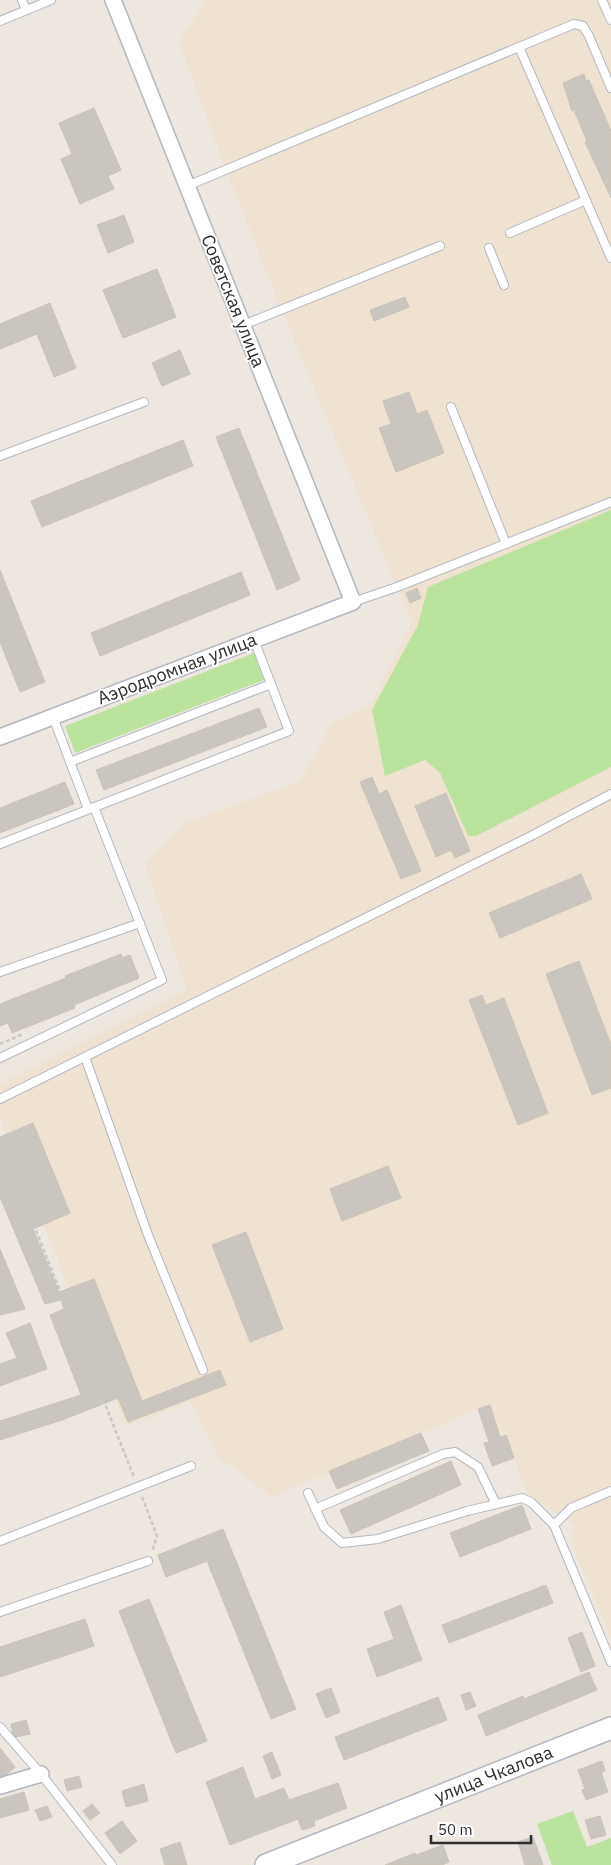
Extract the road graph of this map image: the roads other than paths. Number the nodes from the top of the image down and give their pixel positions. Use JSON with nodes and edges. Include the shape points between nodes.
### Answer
{"nodes":[{"id":1,"x":22,"y":0,"type":"edge"},
{"id":2,"x":51,"y":0,"type":"edge"},
{"id":3,"x":113,"y":0,"type":"edge"},
{"id":4,"x":602,"y":0,"type":"edge"},
{"id":5,"x":26,"y":10,"type":"junction"},
{"id":6,"x":611,"y":20,"type":"edge"},
{"id":7,"x":0,"y":21,"type":"edge"},
{"id":8,"x":519,"y":47,"type":"junction"},
{"id":9,"x":611,"y":88,"type":"edge"},
{"id":10,"x":187,"y":186,"type":"junction"},
{"id":11,"x":586,"y":200,"type":"junction"},
{"id":12,"x":510,"y":233,"type":"dead end"},
{"id":13,"x":440,"y":246,"type":"dead end"},
{"id":14,"x":488,"y":248,"type":"dead end"},
{"id":15,"x":611,"y":258,"type":"edge"},
{"id":16,"x":504,"y":285,"type":"dead end"},
{"id":17,"x":243,"y":325,"type":"junction"},
{"id":18,"x":144,"y":402,"type":"dead end"},
{"id":19,"x":451,"y":407,"type":"dead end"},
{"id":20,"x":0,"y":456,"type":"edge"},
{"id":21,"x":611,"y":502,"type":"edge"},
{"id":22,"x":506,"y":544,"type":"junction"},
{"id":23,"x":353,"y":602,"type":"junction"},
{"id":24,"x":254,"y":640,"type":"junction"},
{"id":25,"x":271,"y":684,"type":"junction"},
{"id":26,"x":53,"y":717,"type":"junction"},
{"id":27,"x":0,"y":737,"type":"edge"},
{"id":28,"x":70,"y":762,"type":"junction"},
{"id":29,"x":611,"y":794,"type":"edge"},
{"id":30,"x":91,"y":808,"type":"junction"},
{"id":31,"x":0,"y":844,"type":"edge"},
{"id":32,"x":140,"y":923,"type":"junction"},
{"id":33,"x":0,"y":972,"type":"edge"},
{"id":34,"x":85,"y":1057,"type":"junction"},
{"id":35,"x":0,"y":1058,"type":"edge"},
{"id":36,"x":0,"y":1099,"type":"edge"},
{"id":37,"x":203,"y":1370,"type":"dead end"},
{"id":38,"x":192,"y":1466,"type":"dead end"},
{"id":39,"x":611,"y":1491,"type":"edge"},
{"id":40,"x":308,"y":1493,"type":"dead end"},
{"id":41,"x":496,"y":1504,"type":"junction"},
{"id":42,"x":315,"y":1509,"type":"junction"},
{"id":43,"x":554,"y":1525,"type":"junction"},
{"id":44,"x":0,"y":1541,"type":"edge"},
{"id":45,"x":148,"y":1561,"type":"road end"},
{"id":46,"x":0,"y":1612,"type":"edge"},
{"id":47,"x":611,"y":1662,"type":"edge"},
{"id":48,"x":0,"y":1727,"type":"edge"},
{"id":49,"x":611,"y":1728,"type":"edge"},
{"id":50,"x":41,"y":1774,"type":"junction"},
{"id":51,"x":0,"y":1786,"type":"edge"},
{"id":52,"x":112,"y":1865,"type":"edge"},
{"id":53,"x":266,"y":1865,"type":"edge"}],
"edges":[{"from":1,"to":5,"type":"lane"},
{"from":2,"to":5,"type":"lane"},
{"from":3,"to":10,"type":"street","name":"Советская улица"},
{"from":4,"to":6,"type":"lane"},
{"from":5,"to":7,"type":"lane"},
{"from":8,"to":9,"type":"lane","via":[[574,24],[583,26]]},
{"from":8,"to":10,"type":"lane","via":[[413,96]]},
{"from":8,"to":11,"type":"lane"},
{"from":10,"to":17,"type":"street","name":"Советская улица"},
{"from":11,"to":12,"type":"lane"},
{"from":11,"to":15,"type":"lane"},
{"from":13,"to":17,"type":"lane"},
{"from":14,"to":16,"type":"lane"},
{"from":17,"to":23,"type":"street","name":"Советская улица"},
{"from":18,"to":20,"type":"lane"},
{"from":19,"to":22,"type":"lane"},
{"from":21,"to":22,"type":"lane"},
{"from":22,"to":23,"type":"lane"},
{"from":23,"to":24,"type":"street","name":"Аэродромная улица"},
{"from":24,"to":25,"type":"lane"},
{"from":24,"to":26,"type":"street","name":"Аэродромная улица"},
{"from":25,"to":28,"type":"lane"},
{"from":25,"to":30,"type":"lane","via":[[289,731]]},
{"from":26,"to":27,"type":"street","name":"Аэродромная улица"},
{"from":26,"to":28,"type":"lane"},
{"from":28,"to":30,"type":"lane"},
{"from":29,"to":34,"type":"lane"},
{"from":30,"to":31,"type":"lane"},
{"from":30,"to":32,"type":"lane"},
{"from":32,"to":33,"type":"lane"},
{"from":32,"to":35,"type":"lane","via":[[162,980]]},
{"from":34,"to":36,"type":"lane"},
{"from":34,"to":37,"type":"lane","via":[[148,1235]]},
{"from":38,"to":44,"type":"lane"},
{"from":39,"to":43,"type":"lane","via":[[571,1508]]},
{"from":40,"to":42,"type":"lane"},
{"from":41,"to":42,"type":"lane","via":[[378,1539],[342,1543],[324,1527]]},
{"from":41,"to":42,"type":"lane","via":[[478,1467],[454,1452]]},
{"from":41,"to":43,"type":"lane","via":[[522,1498],[531,1502]]},
{"from":43,"to":47,"type":"lane"},
{"from":45,"to":46,"type":"lane"},
{"from":48,"to":50,"type":"lane"},
{"from":49,"to":53,"type":"street","name":"улица Чкалова"},
{"from":50,"to":51,"type":"street"},
{"from":50,"to":52,"type":"lane"}]}
